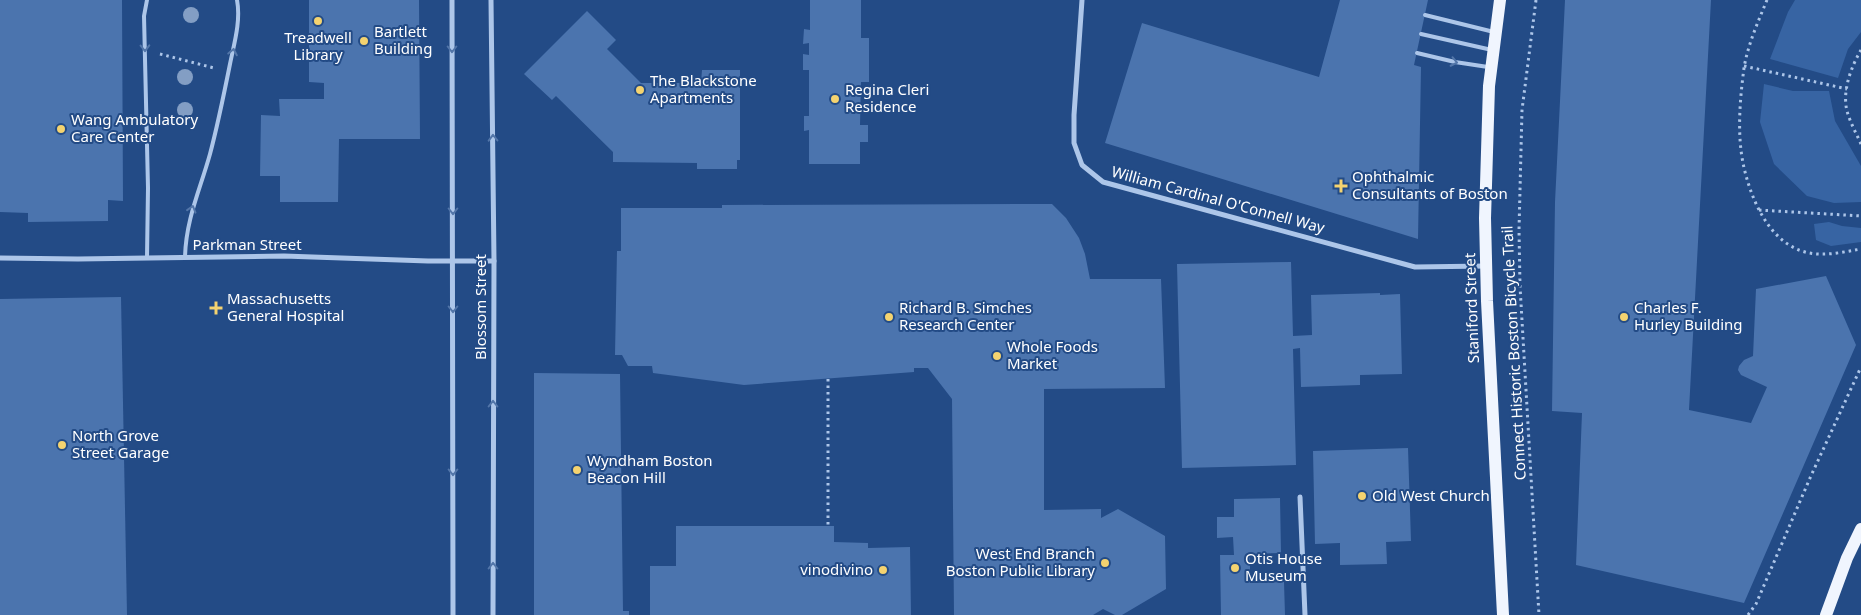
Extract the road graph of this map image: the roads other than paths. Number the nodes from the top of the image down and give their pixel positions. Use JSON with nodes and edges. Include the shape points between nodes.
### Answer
{"nodes":[{"id":1,"x":147,"y":0,"type":"edge"},
{"id":2,"x":237,"y":0,"type":"edge"},
{"id":3,"x":452,"y":0,"type":"edge"},
{"id":4,"x":492,"y":0,"type":"edge"},
{"id":5,"x":1082,"y":0,"type":"edge"},
{"id":6,"x":1500,"y":0,"type":"edge"},
{"id":7,"x":1425,"y":15,"type":"dead end"},
{"id":8,"x":1496,"y":32,"type":"junction"},
{"id":9,"x":1421,"y":34,"type":"dead end"},
{"id":10,"x":1494,"y":50,"type":"junction"},
{"id":11,"x":1417,"y":53,"type":"dead end"},
{"id":12,"x":1492,"y":68,"type":"junction"},
{"id":13,"x":185,"y":257,"type":"junction"},
{"id":14,"x":0,"y":258,"type":"edge"},
{"id":15,"x":147,"y":258,"type":"junction"},
{"id":16,"x":453,"y":261,"type":"junction"},
{"id":17,"x":494,"y":261,"type":"junction"},
{"id":18,"x":1487,"y":266,"type":"junction"},
{"id":19,"x":1300,"y":497,"type":"dead end"},
{"id":20,"x":1861,"y":529,"type":"edge"},
{"id":21,"x":453,"y":615,"type":"edge"},
{"id":22,"x":493,"y":615,"type":"edge"},
{"id":23,"x":1305,"y":615,"type":"edge"},
{"id":24,"x":1503,"y":615,"type":"edge"},
{"id":25,"x":1826,"y":615,"type":"edge"}],
"edges":[{"from":1,"to":15,"type":"lane","one_way":true,"via":[[144,16]]},
{"from":13,"to":2,"type":"lane","one_way":true,"via":[[190,216],[210,152],[228,74],[238,20]]},
{"from":3,"to":16,"type":"street","name":"Blossom Street","one_way":true},
{"from":17,"to":4,"type":"street","name":"Blossom Street","one_way":true},
{"from":5,"to":18,"type":"street","name":"William Cardinal O'Connell Way","via":[[1074,143],[1082,165],[1102,182],[1415,267]]},
{"from":6,"to":8,"type":"main road","name":"Staniford Street"},
{"from":7,"to":8,"type":"lane"},
{"from":8,"to":10,"type":"main road","name":"Staniford Street"},
{"from":9,"to":10,"type":"lane"},
{"from":10,"to":12,"type":"main road","name":"Staniford Street"},
{"from":11,"to":12,"type":"lane","one_way":true},
{"from":12,"to":18,"type":"main road","name":"Staniford Street","via":[[1486,173]]},
{"from":13,"to":15,"type":"street","name":"Parkman Street"},
{"from":13,"to":16,"type":"street","name":"Parkman Street"},
{"from":14,"to":15,"type":"street","name":"Parkman Street"},
{"from":16,"to":17,"type":"street","name":"Parkman Street"},
{"from":16,"to":21,"type":"street","name":"Blossom Street","one_way":true},
{"from":22,"to":17,"type":"street","name":"Blossom Street","one_way":true},
{"from":18,"to":24,"type":"main road","name":"Staniford Street"},
{"from":19,"to":23,"type":"street"},
{"from":20,"to":25,"type":"main road"}]}
